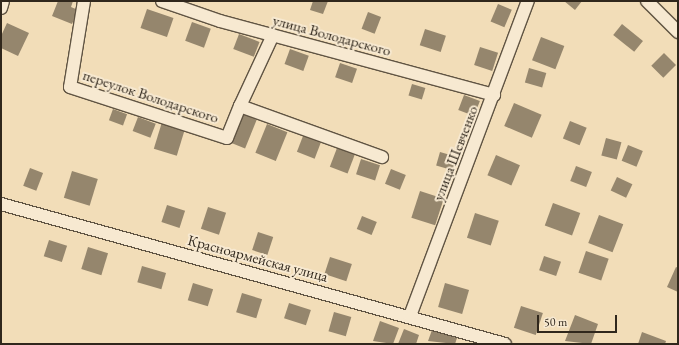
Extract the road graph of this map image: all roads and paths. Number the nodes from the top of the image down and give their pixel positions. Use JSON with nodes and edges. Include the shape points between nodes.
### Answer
{"nodes":[{"id":1,"x":4,"y":1,"type":"edge"},
{"id":2,"x":84,"y":1,"type":"edge"},
{"id":3,"x":162,"y":1,"type":"edge"},
{"id":4,"x":528,"y":1,"type":"edge"},
{"id":5,"x":647,"y":1,"type":"edge"},
{"id":6,"x":1,"y":8,"type":"edge"},
{"id":7,"x":678,"y":32,"type":"edge"},
{"id":8,"x":272,"y":35,"type":"junction"},
{"id":9,"x":494,"y":96,"type":"junction"},
{"id":10,"x":240,"y":106,"type":"junction"},
{"id":11,"x":382,"y":157,"type":"dead end"},
{"id":12,"x":1,"y":204,"type":"edge"},
{"id":13,"x":410,"y":316,"type":"junction"},
{"id":14,"x":505,"y":344,"type":"edge"}],
"edges":[{"from":1,"to":6,"type":"street"},
{"from":2,"to":10,"type":"street","name":"переулок Володарского","via":[[70,87],[227,138]]},
{"from":3,"to":8,"type":"street","name":"улица Володарского"},
{"from":4,"to":9,"type":"street","name":"улица Шевченко"},
{"from":5,"to":7,"type":"street"},
{"from":8,"to":9,"type":"street","name":"улица Володарского"},
{"from":8,"to":10,"type":"street","name":"переулок Володарского"},
{"from":9,"to":13,"type":"street","name":"улица Шевченко"},
{"from":10,"to":11,"type":"street","name":"переулок Володарского"},
{"from":12,"to":13,"type":"street","name":"Красноармейская улица"},
{"from":13,"to":14,"type":"street","name":"Красноармейская улица"}]}
